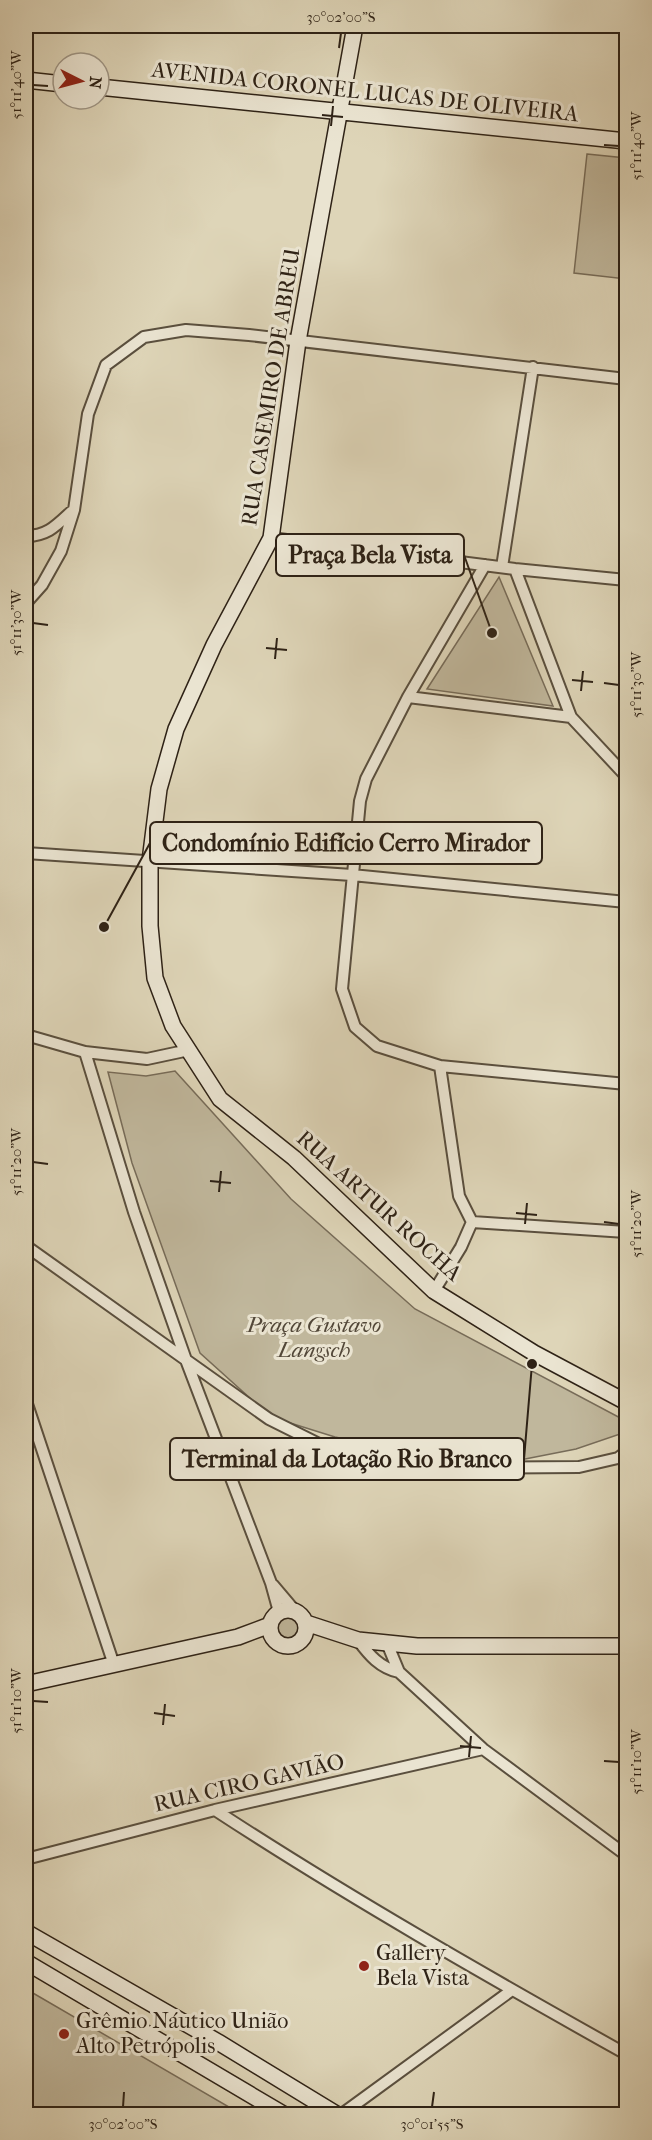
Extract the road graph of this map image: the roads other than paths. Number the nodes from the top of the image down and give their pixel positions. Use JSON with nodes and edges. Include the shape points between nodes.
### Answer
{"nodes":[{"id":1,"x":355,"y":26,"type":"edge"},
{"id":2,"x":26,"y":80,"type":"edge"},
{"id":3,"x":51,"y":83,"type":"edge"},
{"id":4,"x":111,"y":88,"type":"edge"},
{"id":5,"x":339,"y":112,"type":"junction"},
{"id":6,"x":627,"y":141,"type":"edge"},
{"id":7,"x":298,"y":341,"type":"junction"},
{"id":8,"x":532,"y":367,"type":"junction"},
{"id":9,"x":627,"y":379,"type":"edge"},
{"id":10,"x":74,"y":510,"type":"junction"},
{"id":11,"x":26,"y":536,"type":"edge"},
{"id":12,"x":271,"y":538,"type":"junction"},
{"id":13,"x":485,"y":565,"type":"junction"},
{"id":14,"x":502,"y":567,"type":"junction"},
{"id":15,"x":515,"y":569,"type":"junction"},
{"id":16,"x":627,"y":580,"type":"edge"},
{"id":17,"x":26,"y":603,"type":"edge"},
{"id":18,"x":408,"y":697,"type":"junction"},
{"id":19,"x":571,"y":717,"type":"junction"},
{"id":20,"x":627,"y":776,"type":"edge"},
{"id":21,"x":26,"y":853,"type":"edge"},
{"id":22,"x":150,"y":861,"type":"junction"},
{"id":23,"x":352,"y":875,"type":"junction"},
{"id":24,"x":627,"y":902,"type":"edge"},
{"id":25,"x":26,"y":1035,"type":"edge"},
{"id":26,"x":189,"y":1050,"type":"junction"},
{"id":27,"x":85,"y":1052,"type":"junction"},
{"id":28,"x":440,"y":1066,"type":"junction"},
{"id":29,"x":627,"y":1084,"type":"edge"},
{"id":30,"x":472,"y":1222,"type":"junction"},
{"id":31,"x":627,"y":1232,"type":"edge"},
{"id":32,"x":26,"y":1246,"type":"edge"},
{"id":33,"x":434,"y":1291,"type":"junction"},
{"id":34,"x":186,"y":1360,"type":"junction"},
{"id":35,"x":26,"y":1401,"type":"edge"},
{"id":36,"x":627,"y":1402,"type":"edge"},
{"id":37,"x":627,"y":1452,"type":"edge"},
{"id":38,"x":270,"y":1583,"type":"junction"},
{"id":39,"x":295,"y":1611,"type":"junction"},
{"id":40,"x":279,"y":1612,"type":"junction"},
{"id":41,"x":306,"y":1623,"type":"junction"},
{"id":42,"x":270,"y":1625,"type":"junction"},
{"id":43,"x":337,"y":1635,"type":"junction"},
{"id":44,"x":238,"y":1637,"type":"junction"},
{"id":45,"x":303,"y":1639,"type":"junction"},
{"id":46,"x":274,"y":1641,"type":"junction"},
{"id":47,"x":358,"y":1641,"type":"junction"},
{"id":48,"x":387,"y":1643,"type":"junction"},
{"id":49,"x":627,"y":1646,"type":"edge"},
{"id":50,"x":114,"y":1665,"type":"junction"},
{"id":51,"x":399,"y":1672,"type":"junction"},
{"id":52,"x":26,"y":1684,"type":"edge"},
{"id":53,"x":483,"y":1749,"type":"junction"},
{"id":54,"x":215,"y":1810,"type":"junction"},
{"id":55,"x":627,"y":1856,"type":"edge"},
{"id":56,"x":26,"y":1859,"type":"edge"},
{"id":57,"x":26,"y":1932,"type":"edge"},
{"id":58,"x":26,"y":1962,"type":"edge"},
{"id":59,"x":512,"y":1990,"type":"junction"},
{"id":60,"x":627,"y":2054,"type":"edge"},
{"id":61,"x":283,"y":2115,"type":"edge"},
{"id":62,"x":336,"y":2115,"type":"edge"},
{"id":63,"x":342,"y":2115,"type":"edge"}],
"edges":[{"from":1,"to":5,"type":"street","name":"RUA CASEMIRO DE ABREU"},
{"from":2,"to":3,"type":"street"},
{"from":4,"to":5,"type":"street","name":"AVENIDA CORONEL LUCAS DE OLIVEIRA"},
{"from":5,"to":6,"type":"street","name":"AVENIDA CORONEL LUCAS DE OLIVEIRA"},
{"from":5,"to":7,"type":"street","name":"RUA CASEMIRO DE ABREU"},
{"from":7,"to":8,"type":"street"},
{"from":7,"to":10,"type":"street","via":[[186,330],[144,337],[106,365],[88,414]]},
{"from":7,"to":12,"type":"street","name":"RUA CASEMIRO DE ABREU"},
{"from":8,"to":9,"type":"street"},
{"from":8,"to":14,"type":"street"},
{"from":10,"to":11,"type":"street","via":[[56,527],[39,536]]},
{"from":10,"to":17,"type":"street","via":[[61,551],[42,585]]},
{"from":12,"to":13,"type":"street"},
{"from":12,"to":22,"type":"street","name":"RUA CASEMIRO DE ABREU","via":[[214,645],[176,729],[159,789]]},
{"from":13,"to":14,"type":"street"},
{"from":13,"to":18,"type":"street"},
{"from":14,"to":15,"type":"street"},
{"from":15,"to":16,"type":"street"},
{"from":15,"to":19,"type":"street"},
{"from":18,"to":19,"type":"street"},
{"from":18,"to":23,"type":"street","via":[[366,779]]},
{"from":19,"to":20,"type":"street"},
{"from":21,"to":22,"type":"street"},
{"from":22,"to":23,"type":"street"},
{"from":22,"to":26,"type":"street","name":"RUA CASEMIRO DE ABREU","via":[[155,978],[173,1026]]},
{"from":23,"to":24,"type":"street"},
{"from":23,"to":28,"type":"street","via":[[342,990],[355,1027],[377,1046]]},
{"from":25,"to":27,"type":"street"},
{"from":26,"to":27,"type":"street","via":[[147,1059]]},
{"from":26,"to":33,"type":"street","name":"RUA ARTUR ROCHA","via":[[219,1099],[294,1158]]},
{"from":27,"to":34,"type":"street"},
{"from":28,"to":29,"type":"street"},
{"from":28,"to":30,"type":"street","via":[[459,1196]]},
{"from":30,"to":31,"type":"street"},
{"from":30,"to":33,"type":"street"},
{"from":32,"to":34,"type":"street"},
{"from":33,"to":36,"type":"street","name":"RUA ARTUR ROCHA","via":[[534,1353]]},
{"from":34,"to":37,"type":"street","via":[[269,1419],[343,1456],[460,1468],[579,1467],[618,1458]]},
{"from":34,"to":38,"type":"street"},
{"from":35,"to":50,"type":"street"},
{"from":38,"to":39,"type":"street"},
{"from":38,"to":40,"type":"street"},
{"from":39,"to":40,"type":"street"},
{"from":39,"to":41,"type":"street"},
{"from":40,"to":42,"type":"street"},
{"from":41,"to":43,"type":"street"},
{"from":41,"to":45,"type":"street"},
{"from":42,"to":44,"type":"street"},
{"from":42,"to":46,"type":"street"},
{"from":43,"to":45,"type":"street"},
{"from":43,"to":47,"type":"street"},
{"from":44,"to":46,"type":"street"},
{"from":44,"to":50,"type":"street"},
{"from":45,"to":46,"type":"street","via":[[290,1647]]},
{"from":47,"to":48,"type":"street"},
{"from":47,"to":51,"type":"street","via":[[386,1668]]},
{"from":48,"to":49,"type":"street"},
{"from":48,"to":51,"type":"street"},
{"from":50,"to":52,"type":"street"},
{"from":51,"to":53,"type":"street"},
{"from":53,"to":54,"type":"street","name":"RUA CIRO GAVIÃO"},
{"from":53,"to":55,"type":"street"},
{"from":54,"to":56,"type":"street","name":"RUA CIRO GAVIÃO"},
{"from":54,"to":59,"type":"street","via":[[289,1859]]},
{"from":57,"to":62,"type":"street"},
{"from":58,"to":61,"type":"street"},
{"from":59,"to":60,"type":"street"},
{"from":59,"to":63,"type":"street"}]}
